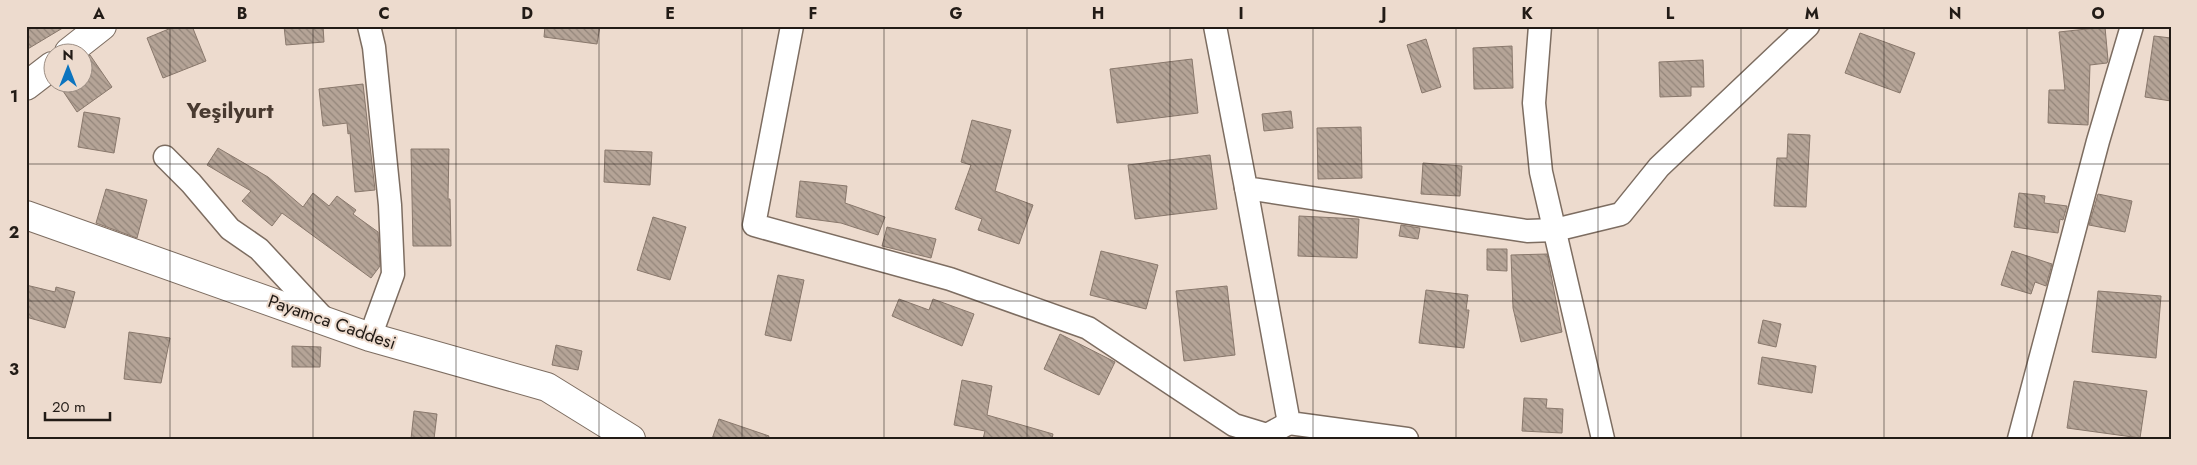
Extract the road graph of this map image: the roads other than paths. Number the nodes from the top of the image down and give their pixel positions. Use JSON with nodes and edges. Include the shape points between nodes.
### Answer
{"nodes":[{"id":1,"x":102,"y":26,"type":"edge"},
{"id":2,"x":369,"y":26,"type":"edge"},
{"id":3,"x":792,"y":26,"type":"edge"},
{"id":4,"x":1215,"y":26,"type":"edge"},
{"id":5,"x":1540,"y":26,"type":"edge"},
{"id":6,"x":1808,"y":26,"type":"edge"},
{"id":7,"x":2132,"y":26,"type":"edge"},
{"id":8,"x":82,"y":42,"type":"edge"},
{"id":9,"x":42,"y":74,"type":"edge"},
{"id":10,"x":26,"y":86,"type":"edge"},
{"id":11,"x":165,"y":157,"type":"dead end"},
{"id":12,"x":1246,"y":188,"type":"junction"},
{"id":13,"x":26,"y":215,"type":"edge"},
{"id":14,"x":1555,"y":230,"type":"junction"},
{"id":15,"x":327,"y":322,"type":"junction"},
{"id":16,"x":370,"y":337,"type":"junction"},
{"id":17,"x":1289,"y":423,"type":"junction"},
{"id":18,"x":631,"y":439,"type":"edge"},
{"id":19,"x":1407,"y":439,"type":"edge"},
{"id":20,"x":1603,"y":439,"type":"edge"},
{"id":21,"x":2019,"y":439,"type":"edge"}],
"edges":[{"from":1,"to":8,"type":"street"},
{"from":2,"to":16,"type":"street","via":[[390,205],[393,274]]},
{"from":3,"to":17,"type":"street","via":[[754,225],[950,279],[1088,328],[1234,426],[1268,435]]},
{"from":4,"to":12,"type":"street"},
{"from":5,"to":14,"type":"street","via":[[1534,104],[1542,172]]},
{"from":6,"to":14,"type":"street","via":[[1659,167],[1621,214]]},
{"from":7,"to":21,"type":"street"},
{"from":9,"to":10,"type":"street"},
{"from":11,"to":15,"type":"street","via":[[230,229],[259,249]]},
{"from":12,"to":14,"type":"street","via":[[1527,231]]},
{"from":12,"to":17,"type":"street"},
{"from":13,"to":15,"type":"street","name":"Payamca Caddesi"},
{"from":14,"to":20,"type":"street"},
{"from":15,"to":16,"type":"street","name":"Payamca Caddesi"},
{"from":16,"to":18,"type":"street","name":"Payamca Caddesi","via":[[547,387]]},
{"from":17,"to":19,"type":"street"}]}
